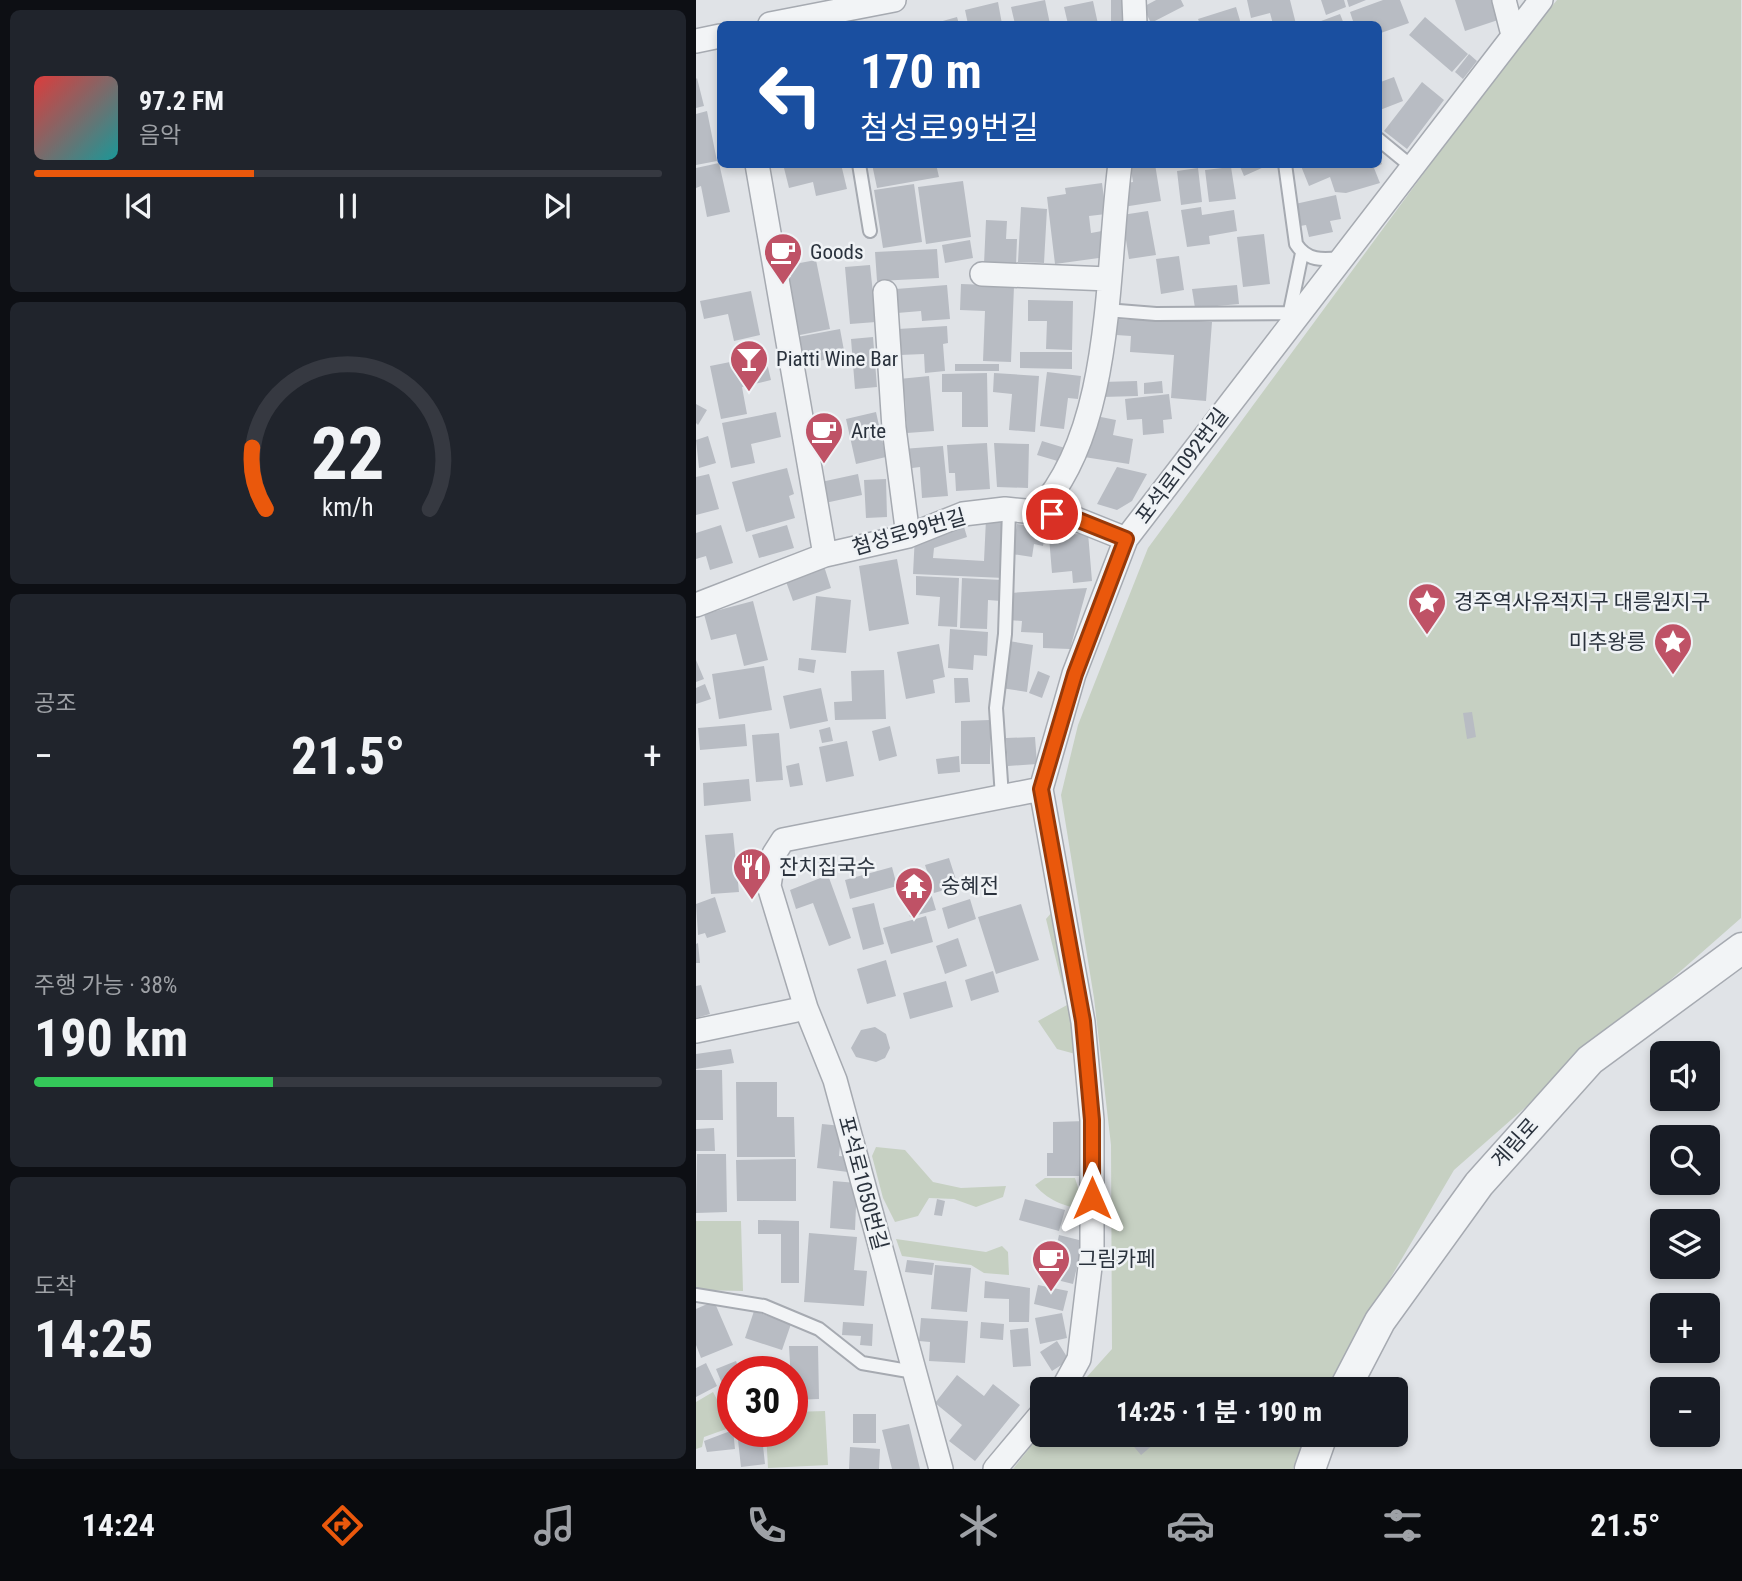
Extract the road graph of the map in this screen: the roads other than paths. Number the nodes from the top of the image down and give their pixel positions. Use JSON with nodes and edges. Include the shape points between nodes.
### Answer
{"nodes":[{"id":1,"x":894,"y":0,"type":"edge"},
{"id":2,"x":1134,"y":0,"type":"edge"},
{"id":3,"x":1504,"y":0,"type":"edge"},
{"id":4,"x":1541,"y":0,"type":"edge"},
{"id":5,"x":800,"y":8,"type":"edge"},
{"id":6,"x":836,"y":18,"type":"edge"},
{"id":7,"x":776,"y":21,"type":"edge"},
{"id":8,"x":1135,"y":21,"type":"edge"},
{"id":9,"x":1513,"y":35,"type":"junction"},
{"id":10,"x":717,"y":37,"type":"edge"},
{"id":11,"x":696,"y":41,"type":"edge"},
{"id":12,"x":1382,"y":142,"type":"edge"},
{"id":13,"x":1411,"y":166,"type":"junction"},
{"id":14,"x":758,"y":168,"type":"edge"},
{"id":15,"x":860,"y":168,"type":"edge"},
{"id":16,"x":1120,"y":168,"type":"edge"},
{"id":17,"x":1286,"y":168,"type":"edge"},
{"id":18,"x":870,"y":231,"type":"dead end"},
{"id":19,"x":1302,"y":253,"type":"junction"},
{"id":20,"x":1341,"y":258,"type":"junction"},
{"id":21,"x":982,"y":274,"type":"dead end"},
{"id":22,"x":1109,"y":278,"type":"junction"},
{"id":23,"x":885,"y":292,"type":"dead end"},
{"id":24,"x":1106,"y":310,"type":"junction"},
{"id":25,"x":1288,"y":321,"type":"junction"},
{"id":26,"x":1009,"y":510,"type":"junction"},
{"id":27,"x":1037,"y":512,"type":"junction"},
{"id":28,"x":908,"y":536,"type":"junction"},
{"id":29,"x":1126,"y":539,"type":"junction"},
{"id":30,"x":825,"y":555,"type":"junction"},
{"id":31,"x":696,"y":605,"type":"edge"},
{"id":32,"x":1041,"y":789,"type":"junction"},
{"id":33,"x":1002,"y":797,"type":"junction"},
{"id":34,"x":1741,"y":948,"type":"edge"},
{"id":35,"x":806,"y":1008,"type":"junction"},
{"id":36,"x":696,"y":1031,"type":"edge"},
{"id":37,"x":696,"y":1295,"type":"edge"},
{"id":38,"x":914,"y":1372,"type":"junction"},
{"id":39,"x":1069,"y":1377,"type":"edge"},
{"id":40,"x":1351,"y":1377,"type":"edge"},
{"id":41,"x":1030,"y":1427,"type":"edge"},
{"id":42,"x":1318,"y":1447,"type":"edge"},
{"id":43,"x":941,"y":1469,"type":"edge"},
{"id":44,"x":995,"y":1469,"type":"edge"},
{"id":45,"x":1310,"y":1469,"type":"edge"}],
"edges":[{"from":1,"to":6,"type":"street"},
{"from":2,"to":8,"type":"street"},
{"from":3,"to":9,"type":"street"},
{"from":4,"to":9,"type":"street","name":"포석로1092번길"},
{"from":5,"to":6,"type":"street"},
{"from":5,"to":7,"type":"street"},
{"from":9,"to":13,"type":"street","name":"포석로1092번길"},
{"from":10,"to":11,"type":"street"},
{"from":12,"to":13,"type":"lane"},
{"from":13,"to":20,"type":"street","name":"포석로1092번길"},
{"from":14,"to":30,"type":"street"},
{"from":15,"to":18,"type":"lane"},
{"from":16,"to":22,"type":"street"},
{"from":17,"to":19,"type":"lane","via":[[1294,232]]},
{"from":19,"to":20,"type":"lane","via":[[1319,260]]},
{"from":19,"to":25,"type":"lane"},
{"from":20,"to":25,"type":"street","name":"포석로1092번길"},
{"from":21,"to":22,"type":"street"},
{"from":22,"to":24,"type":"street"},
{"from":23,"to":28,"type":"street","via":[[894,428]]},
{"from":24,"to":25,"type":"lane"},
{"from":24,"to":27,"type":"street","via":[[1092,405],[1057,491]]},
{"from":25,"to":29,"type":"street","name":"포석로1092번길"},
{"from":26,"to":27,"type":"street","name":"첨성로99번길"},
{"from":26,"to":28,"type":"street","name":"첨성로99번길","via":[[963,514]]},
{"from":26,"to":33,"type":"lane","via":[[1005,634],[996,708]]},
{"from":27,"to":29,"type":"street","name":"첨성로99번길","via":[[1066,515]]},
{"from":28,"to":30,"type":"street","name":"첨성로99번길"},
{"from":29,"to":32,"type":"street","name":"포석로1092번길","via":[[1075,674]]},
{"from":30,"to":31,"type":"street","name":"첨성로99번길"},
{"from":32,"to":33,"type":"street"},
{"from":32,"to":39,"type":"street","name":"포석로1092번길","via":[[1083,1021],[1092,1120],[1092,1251],[1079,1359]]},
{"from":33,"to":35,"type":"street","name":"포석로1050번길","via":[[783,840],[774,854],[769,886]]},
{"from":34,"to":40,"type":"street","name":"계림로","via":[[1590,1060],[1479,1184],[1380,1321]]},
{"from":35,"to":36,"type":"street"},
{"from":35,"to":38,"type":"street","name":"포석로1050번길","via":[[835,1080]]},
{"from":37,"to":38,"type":"lane","via":[[764,1306],[819,1329],[862,1363]]},
{"from":38,"to":43,"type":"street","name":"포석로1050번길"},
{"from":41,"to":44,"type":"street"},
{"from":42,"to":45,"type":"street"}]}
